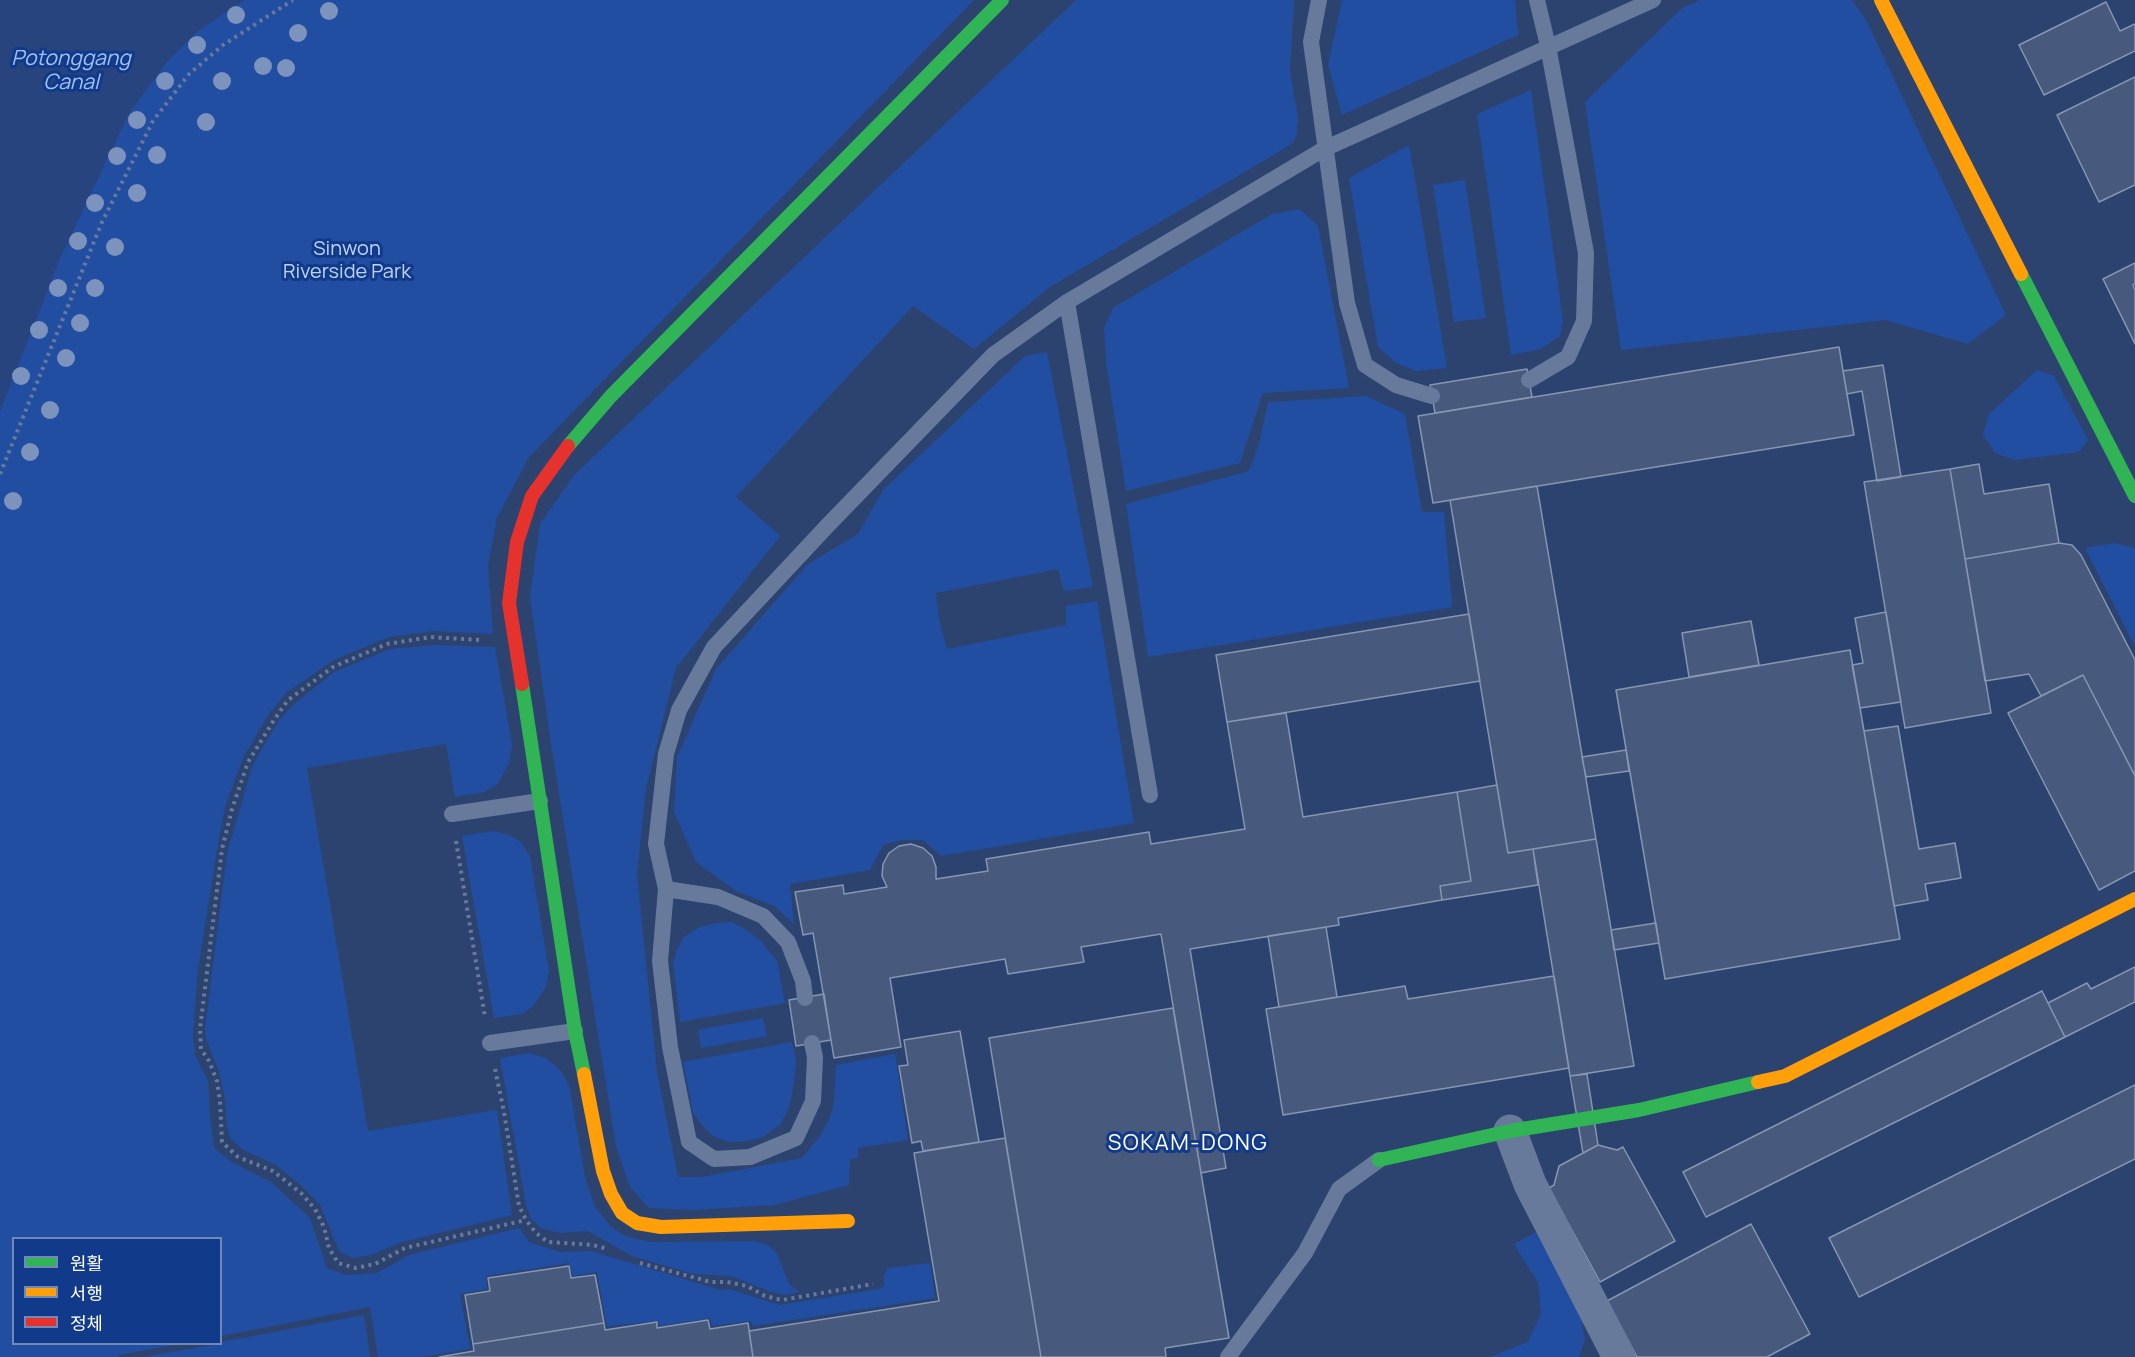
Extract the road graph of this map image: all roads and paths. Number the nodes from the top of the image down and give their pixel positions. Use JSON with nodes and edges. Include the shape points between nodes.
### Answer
{"nodes":[{"id":1,"x":293,"y":0,"type":"edge"},
{"id":2,"x":1002,"y":0,"type":"edge"},
{"id":3,"x":1319,"y":0,"type":"edge"},
{"id":4,"x":1537,"y":0,"type":"edge"},
{"id":5,"x":1653,"y":0,"type":"edge"},
{"id":6,"x":1881,"y":0,"type":"edge"},
{"id":7,"x":1548,"y":46,"type":"junction"},
{"id":8,"x":1324,"y":149,"type":"junction"},
{"id":9,"x":1067,"y":302,"type":"junction"},
{"id":10,"x":1529,"y":380,"type":"dead end"},
{"id":11,"x":1432,"y":396,"type":"dead end"},
{"id":12,"x":0,"y":474,"type":"edge"},
{"id":13,"x":2135,"y":496,"type":"edge"},
{"id":14,"x":515,"y":641,"type":"junction"},
{"id":15,"x":1150,"y":795,"type":"dead end"},
{"id":16,"x":540,"y":801,"type":"junction"},
{"id":17,"x":452,"y":814,"type":"dead end"},
{"id":18,"x":666,"y":889,"type":"junction"},
{"id":19,"x":2135,"y":899,"type":"edge"},
{"id":20,"x":805,"y":998,"type":"dead end"},
{"id":21,"x":575,"y":1031,"type":"junction"},
{"id":22,"x":490,"y":1042,"type":"dead end"},
{"id":23,"x":812,"y":1043,"type":"dead end"},
{"id":24,"x":1510,"y":1131,"type":"junction"},
{"id":25,"x":1379,"y":1160,"type":"joint"},
{"id":26,"x":526,"y":1220,"type":"dead end"},
{"id":27,"x":848,"y":1221,"type":"dead end"},
{"id":28,"x":1228,"y":1357,"type":"edge"},
{"id":29,"x":1619,"y":1357,"type":"edge"}],
"edges":[{"from":1,"to":12,"type":"path","via":[[223,45],[189,74],[153,121],[102,222]]},
{"from":2,"to":14,"type":"street","via":[[611,396],[563,451],[532,496],[517,542],[509,603]]},
{"from":3,"to":8,"type":"lane","via":[[1311,42]]},
{"from":4,"to":7,"type":"lane"},
{"from":5,"to":7,"type":"lane"},
{"from":6,"to":13,"type":"street"},
{"from":7,"to":8,"type":"lane"},
{"from":7,"to":10,"type":"lane","via":[[1586,253],[1584,321],[1568,357]]},
{"from":8,"to":9,"type":"lane"},
{"from":8,"to":11,"type":"lane","via":[[1347,303],[1365,365],[1396,386]]},
{"from":9,"to":15,"type":"lane"},
{"from":9,"to":18,"type":"lane","via":[[993,355],[714,647],[679,710],[666,754],[656,844]]},
{"from":14,"to":16,"type":"street"},
{"from":14,"to":26,"type":"path","via":[[431,637],[387,644],[333,667],[288,700],[248,762],[232,809],[222,849],[200,1029],[201,1049],[217,1081],[222,1142],[238,1157],[273,1171],[301,1193],[315,1209],[338,1263],[356,1268],[375,1264],[405,1248]]},
{"from":16,"to":17,"type":"lane"},
{"from":16,"to":21,"type":"street"},
{"from":18,"to":20,"type":"lane","via":[[718,897],[763,916],[788,942],[803,981]]},
{"from":18,"to":23,"type":"lane","via":[[660,961],[670,1047],[689,1142],[714,1159],[750,1156],[796,1138],[813,1101]]},
{"from":19,"to":24,"type":"street","via":[[1785,1076],[1639,1110]]},
{"from":21,"to":22,"type":"lane"},
{"from":21,"to":27,"type":"street","via":[[603,1171],[622,1213],[637,1222],[662,1227]]},
{"from":24,"to":25,"type":"street"},
{"from":24,"to":29,"type":"street","via":[[1530,1184]]},
{"from":25,"to":28,"type":"lane","via":[[1339,1189],[1305,1253]]}]}
